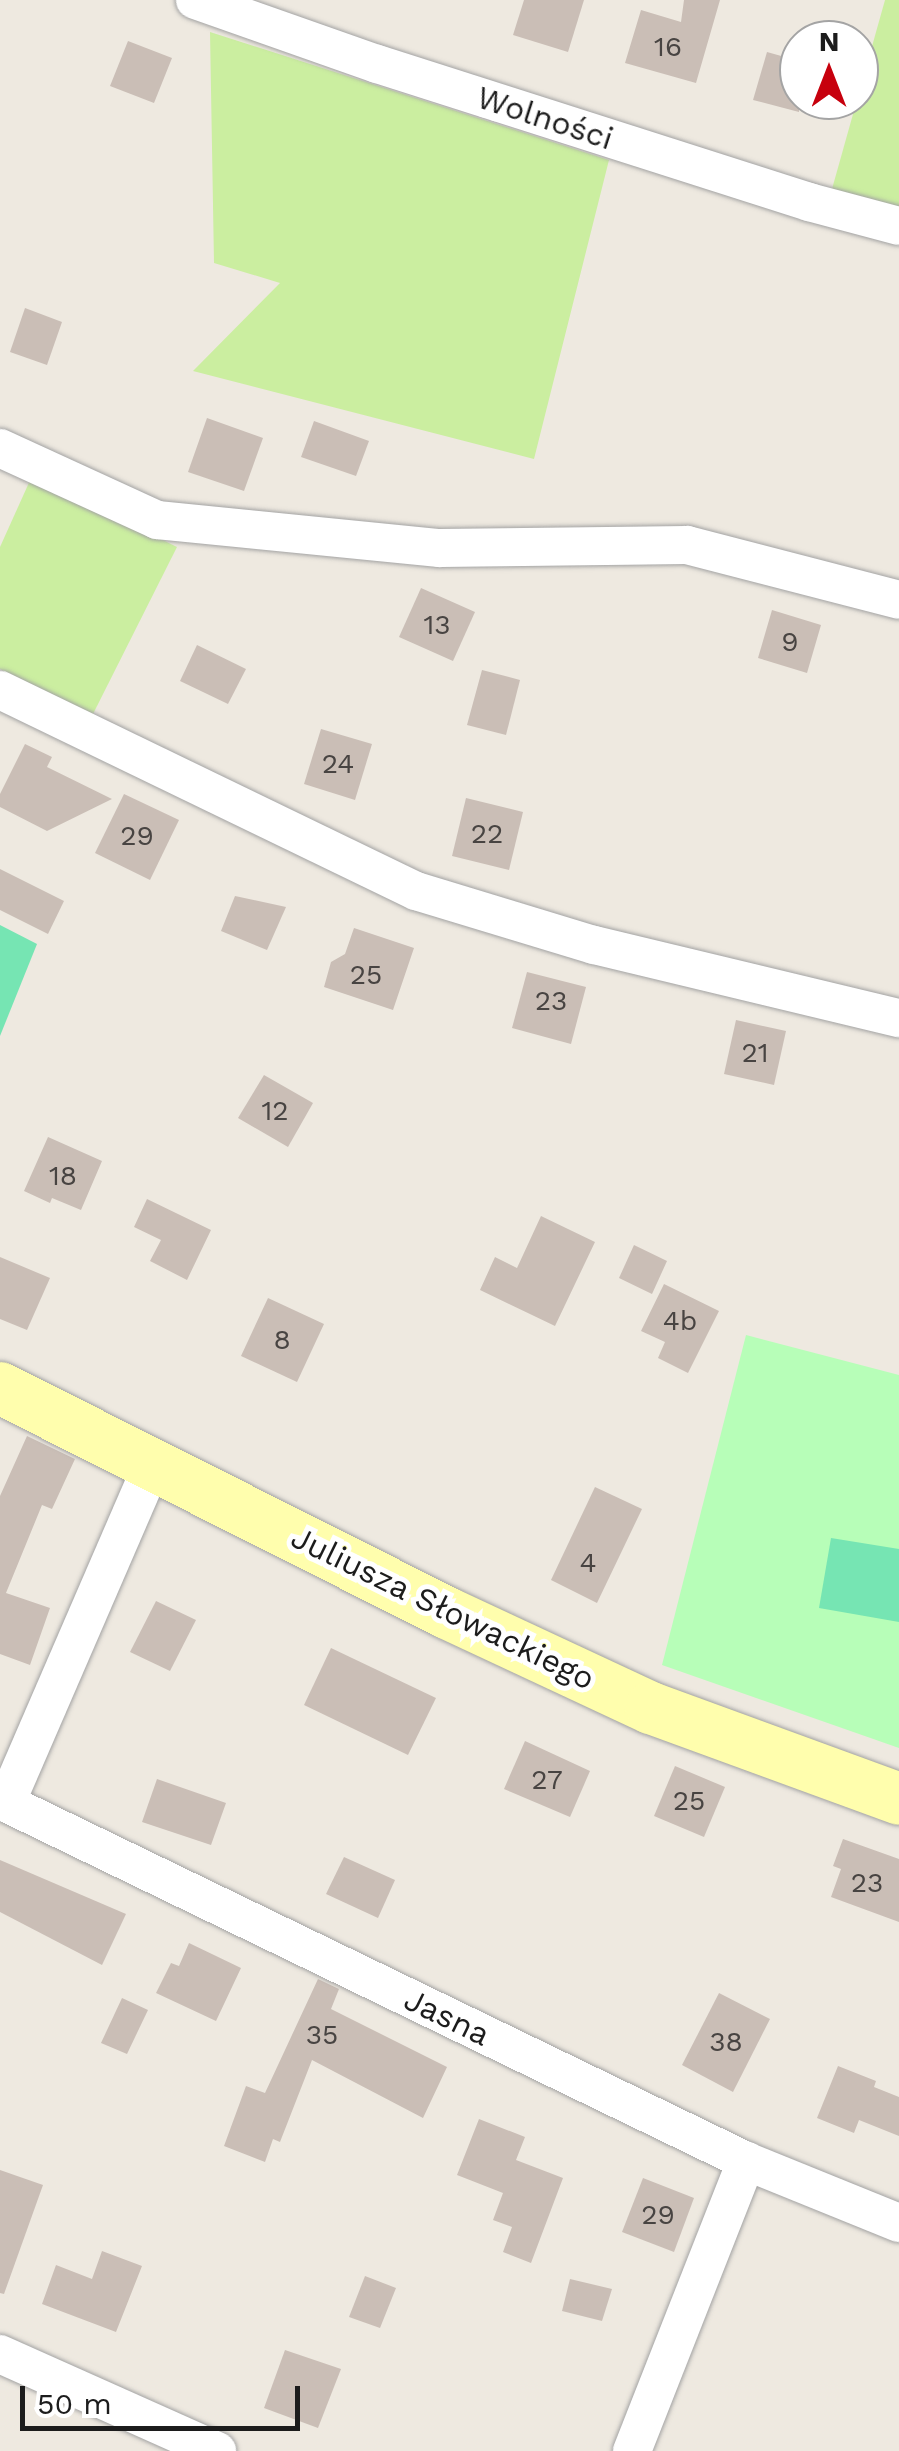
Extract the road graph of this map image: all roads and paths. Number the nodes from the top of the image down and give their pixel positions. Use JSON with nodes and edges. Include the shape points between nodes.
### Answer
{"nodes":[{"id":1,"x":195,"y":0,"type":"edge"},
{"id":2,"x":899,"y":226,"type":"edge"},
{"id":3,"x":0,"y":448,"type":"edge"},
{"id":4,"x":899,"y":600,"type":"edge"},
{"id":5,"x":0,"y":690,"type":"edge"},
{"id":6,"x":899,"y":1018,"type":"edge"},
{"id":7,"x":0,"y":1388,"type":"edge"},
{"id":8,"x":153,"y":1464,"type":"junction"},
{"id":9,"x":899,"y":1799,"type":"edge"},
{"id":10,"x":3,"y":1802,"type":"edge"},
{"id":11,"x":746,"y":2161,"type":"junction"},
{"id":12,"x":899,"y":2223,"type":"edge"},
{"id":13,"x":0,"y":2354,"type":"edge"},
{"id":14,"x":217,"y":2451,"type":"edge"},
{"id":15,"x":632,"y":2451,"type":"edge"}],
"edges":[{"from":1,"to":2,"type":"street","name":"Wolności"},
{"from":3,"to":4,"type":"street","via":[[157,520],[440,548],[687,545]]},
{"from":5,"to":6,"type":"street","via":[[416,892],[594,945]]},
{"from":7,"to":8,"type":"street","name":"Juliusza Słowackiego"},
{"from":8,"to":9,"type":"street","name":"Juliusza Słowackiego","via":[[651,1708]]},
{"from":8,"to":10,"type":"street"},
{"from":10,"to":11,"type":"street","name":"Jasna"},
{"from":11,"to":12,"type":"street","name":"Jasna"},
{"from":11,"to":15,"type":"street"},
{"from":13,"to":14,"type":"street"}]}
